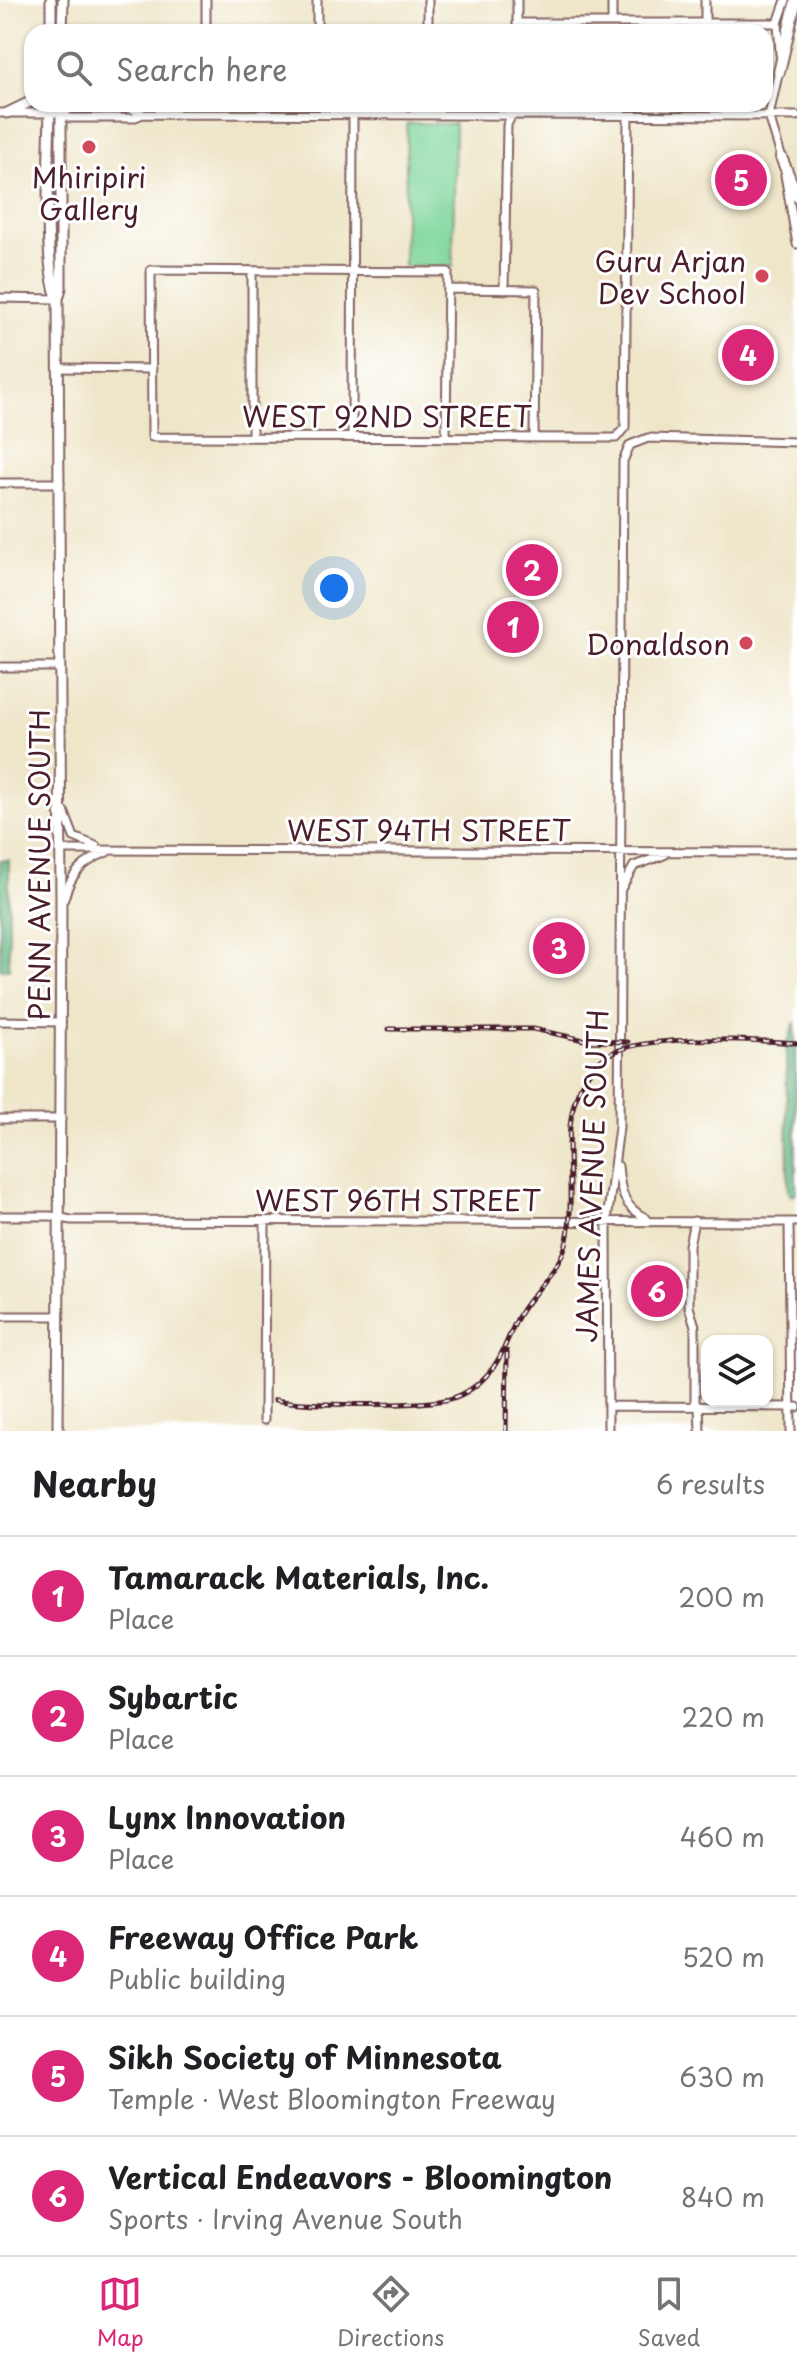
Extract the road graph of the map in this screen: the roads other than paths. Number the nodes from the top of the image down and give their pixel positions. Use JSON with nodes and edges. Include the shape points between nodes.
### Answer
{"nodes":[{"id":1,"x":51,"y":0,"type":"edge"},
{"id":2,"x":63,"y":0,"type":"edge"},
{"id":3,"x":206,"y":0,"type":"edge"},
{"id":4,"x":317,"y":0,"type":"edge"},
{"id":5,"x":428,"y":0,"type":"edge"},
{"id":6,"x":517,"y":0,"type":"edge"},
{"id":7,"x":612,"y":0,"type":"edge"},
{"id":8,"x":705,"y":0,"type":"edge"},
{"id":9,"x":786,"y":0,"type":"edge"},
{"id":10,"x":796,"y":0,"type":"edge"},
{"id":11,"x":612,"y":23,"type":"junction"},
{"id":12,"x":778,"y":23,"type":"junction"},
{"id":13,"x":51,"y":24,"type":"edge"},
{"id":14,"x":62,"y":24,"type":"edge"},
{"id":15,"x":206,"y":24,"type":"edge"},
{"id":16,"x":317,"y":24,"type":"edge"},
{"id":17,"x":428,"y":24,"type":"edge"},
{"id":18,"x":517,"y":24,"type":"edge"},
{"id":19,"x":588,"y":24,"type":"edge"},
{"id":20,"x":705,"y":24,"type":"junction"},
{"id":21,"x":779,"y":72,"type":"junction"},
{"id":22,"x":773,"y":98,"type":"edge"},
{"id":23,"x":24,"y":104,"type":"edge"},
{"id":24,"x":24,"y":111,"type":"edge"},
{"id":25,"x":56,"y":112,"type":"edge"},
{"id":26,"x":61,"y":112,"type":"edge"},
{"id":27,"x":514,"y":112,"type":"edge"},
{"id":28,"x":770,"y":112,"type":"edge"},
{"id":29,"x":3,"y":113,"type":"edge"},
{"id":30,"x":205,"y":114,"type":"joint"},
{"id":31,"x":316,"y":114,"type":"joint"},
{"id":32,"x":353,"y":114,"type":"junction"},
{"id":33,"x":427,"y":115,"type":"joint"},
{"id":34,"x":512,"y":116,"type":"junction"},
{"id":35,"x":769,"y":116,"type":"junction"},
{"id":36,"x":797,"y":116,"type":"edge"},
{"id":37,"x":628,"y":117,"type":"junction"},
{"id":38,"x":781,"y":157,"type":"junction"},
{"id":39,"x":797,"y":196,"type":"edge"},
{"id":40,"x":797,"y":244,"type":"edge"},
{"id":41,"x":252,"y":271,"type":"junction"},
{"id":42,"x":353,"y":272,"type":"junction"},
{"id":43,"x":448,"y":289,"type":"junction"},
{"id":44,"x":504,"y":290,"type":"junction"},
{"id":45,"x":0,"y":298,"type":"edge"},
{"id":46,"x":58,"y":299,"type":"junction"},
{"id":47,"x":59,"y":368,"type":"junction"},
{"id":48,"x":152,"y":369,"type":"junction"},
{"id":49,"x":252,"y":437,"type":"junction"},
{"id":50,"x":352,"y":437,"type":"junction"},
{"id":51,"x":446,"y":438,"type":"junction"},
{"id":52,"x":534,"y":438,"type":"junction"},
{"id":53,"x":797,"y":442,"type":"edge"},
{"id":54,"x":0,"y":483,"type":"edge"},
{"id":55,"x":60,"y":483,"type":"junction"},
{"id":56,"x":0,"y":667,"type":"edge"},
{"id":57,"x":60,"y":667,"type":"junction"},
{"id":58,"x":61,"y":801,"type":"junction"},
{"id":59,"x":60,"y":850,"type":"junction"},
{"id":60,"x":113,"y":850,"type":"junction"},
{"id":61,"x":618,"y":851,"type":"junction"},
{"id":62,"x":673,"y":852,"type":"junction"},
{"id":63,"x":797,"y":852,"type":"edge"},
{"id":64,"x":619,"y":895,"type":"junction"},
{"id":65,"x":61,"y":909,"type":"junction"},
{"id":66,"x":0,"y":1021,"type":"edge"},
{"id":67,"x":61,"y":1022,"type":"junction"},
{"id":68,"x":0,"y":1119,"type":"edge"},
{"id":69,"x":61,"y":1119,"type":"junction"},
{"id":70,"x":617,"y":1157,"type":"junction"},
{"id":71,"x":0,"y":1216,"type":"edge"},
{"id":72,"x":59,"y":1218,"type":"junction"},
{"id":73,"x":265,"y":1221,"type":"junction"},
{"id":74,"x":607,"y":1221,"type":"junction"},
{"id":75,"x":656,"y":1221,"type":"junction"},
{"id":76,"x":694,"y":1221,"type":"junction"},
{"id":77,"x":793,"y":1222,"type":"edge"},
{"id":78,"x":0,"y":1316,"type":"edge"},
{"id":79,"x":58,"y":1316,"type":"junction"},
{"id":80,"x":608,"y":1406,"type":"junction"},
{"id":81,"x":697,"y":1406,"type":"junction"},
{"id":82,"x":794,"y":1407,"type":"edge"},
{"id":83,"x":264,"y":1420,"type":"dead end"},
{"id":84,"x":58,"y":1431,"type":"edge"},
{"id":85,"x":608,"y":1431,"type":"edge"},
{"id":86,"x":700,"y":1431,"type":"edge"},
{"id":87,"x":791,"y":1431,"type":"edge"}],
"edges":[{"from":1,"to":13,"type":"main road"},
{"from":2,"to":14,"type":"main road"},
{"from":3,"to":15,"type":"street"},
{"from":4,"to":16,"type":"street"},
{"from":5,"to":17,"type":"street"},
{"from":6,"to":18,"type":"street"},
{"from":7,"to":11,"type":"street"},
{"from":8,"to":20,"type":"street"},
{"from":9,"to":12,"type":"street"},
{"from":10,"to":21,"type":"highway"},
{"from":11,"to":19,"type":"street"},
{"from":11,"to":20,"type":"street"},
{"from":12,"to":20,"type":"street"},
{"from":12,"to":21,"type":"street"},
{"from":21,"to":22,"type":"street"},
{"from":23,"to":29,"type":"main road"},
{"from":24,"to":29,"type":"street"},
{"from":25,"to":46,"type":"main road","name":"PENN AVENUE SOUTH","via":[[51,259]]},
{"from":26,"to":30,"type":"street","via":[[70,118]]},
{"from":27,"to":34,"type":"street"},
{"from":28,"to":35,"type":"street"},
{"from":30,"to":31,"type":"street"},
{"from":31,"to":32,"type":"street"},
{"from":32,"to":33,"type":"street"},
{"from":32,"to":42,"type":"street"},
{"from":33,"to":34,"type":"street"},
{"from":34,"to":37,"type":"street"},
{"from":34,"to":44,"type":"street","via":[[507,125]]},
{"from":35,"to":36,"type":"street"},
{"from":35,"to":37,"type":"street"},
{"from":35,"to":38,"type":"street"},
{"from":37,"to":52,"type":"street","name":"WEST 92ND STREET","via":[[625,427],[621,436]]},
{"from":38,"to":39,"type":"highway"},
{"from":38,"to":40,"type":"street"},
{"from":41,"to":42,"type":"street"},
{"from":41,"to":48,"type":"street","via":[[151,270]]},
{"from":41,"to":49,"type":"street"},
{"from":42,"to":43,"type":"street","via":[[448,272]]},
{"from":42,"to":50,"type":"street"},
{"from":43,"to":44,"type":"street"},
{"from":43,"to":51,"type":"street"},
{"from":44,"to":52,"type":"street","via":[[536,290]]},
{"from":45,"to":46,"type":"street"},
{"from":46,"to":47,"type":"main road","name":"PENN AVENUE SOUTH"},
{"from":47,"to":48,"type":"street"},
{"from":47,"to":55,"type":"main road","name":"PENN AVENUE SOUTH"},
{"from":48,"to":49,"type":"street","name":"WEST 92ND STREET","via":[[152,437]]},
{"from":49,"to":50,"type":"street","name":"WEST 92ND STREET"},
{"from":50,"to":51,"type":"street","name":"WEST 92ND STREET"},
{"from":51,"to":52,"type":"street","name":"WEST 92ND STREET"},
{"from":53,"to":61,"type":"street","name":"JAMES AVENUE SOUTH","via":[[648,438],[630,445],[623,461]]},
{"from":54,"to":55,"type":"street"},
{"from":55,"to":57,"type":"main road","name":"PENN AVENUE SOUTH"},
{"from":56,"to":57,"type":"street"},
{"from":57,"to":58,"type":"main road","name":"PENN AVENUE SOUTH"},
{"from":58,"to":59,"type":"main road","name":"PENN AVENUE SOUTH"},
{"from":58,"to":60,"type":"street","via":[[74,837]]},
{"from":59,"to":60,"type":"street","name":"WEST 94TH STREET"},
{"from":59,"to":65,"type":"main road","name":"PENN AVENUE SOUTH"},
{"from":60,"to":61,"type":"street","name":"WEST 94TH STREET"},
{"from":60,"to":65,"type":"street","via":[[80,866]]},
{"from":61,"to":62,"type":"street","name":"WEST 94TH STREET"},
{"from":61,"to":64,"type":"street","name":"JAMES AVENUE SOUTH"},
{"from":62,"to":63,"type":"street","name":"WEST 94TH STREET"},
{"from":62,"to":64,"type":"street","via":[[634,866]]},
{"from":64,"to":70,"type":"street","name":"JAMES AVENUE SOUTH"},
{"from":65,"to":67,"type":"main road","name":"PENN AVENUE SOUTH"},
{"from":66,"to":67,"type":"street"},
{"from":67,"to":69,"type":"main road","name":"PENN AVENUE SOUTH"},
{"from":68,"to":69,"type":"street"},
{"from":69,"to":72,"type":"main road","name":"PENN AVENUE SOUTH"},
{"from":70,"to":74,"type":"street","name":"JAMES AVENUE SOUTH"},
{"from":70,"to":75,"type":"street","via":[[623,1198],[636,1213]]},
{"from":71,"to":72,"type":"street","name":"WEST 96TH STREET"},
{"from":72,"to":73,"type":"street","name":"WEST 96TH STREET"},
{"from":72,"to":79,"type":"main road","name":"PENN AVENUE SOUTH"},
{"from":73,"to":74,"type":"street","name":"WEST 96TH STREET"},
{"from":73,"to":83,"type":"street"},
{"from":74,"to":75,"type":"street","name":"WEST 96TH STREET"},
{"from":74,"to":80,"type":"street","name":"JAMES AVENUE SOUTH"},
{"from":75,"to":76,"type":"street","name":"WEST 96TH STREET"},
{"from":76,"to":77,"type":"street","name":"WEST 96TH STREET"},
{"from":76,"to":81,"type":"street","via":[[689,1307],[695,1326]]},
{"from":77,"to":82,"type":"street"},
{"from":78,"to":79,"type":"street"},
{"from":79,"to":84,"type":"main road","name":"PENN AVENUE SOUTH"},
{"from":80,"to":81,"type":"street"},
{"from":80,"to":85,"type":"street","name":"JAMES AVENUE SOUTH"},
{"from":81,"to":82,"type":"street"},
{"from":81,"to":86,"type":"street"},
{"from":82,"to":87,"type":"street"}]}
